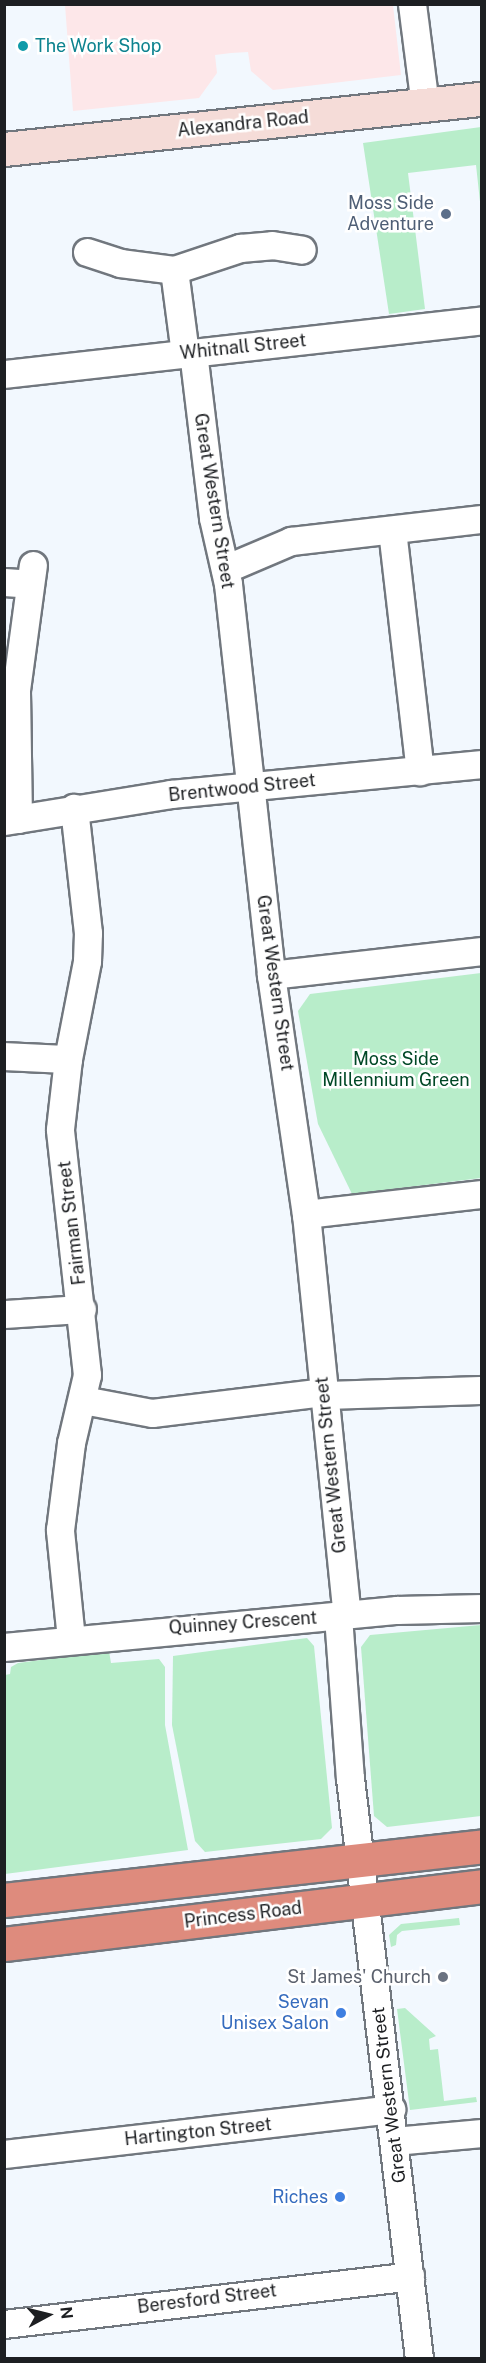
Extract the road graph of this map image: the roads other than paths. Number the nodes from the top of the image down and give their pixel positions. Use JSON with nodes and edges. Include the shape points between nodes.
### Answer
{"nodes":[{"id":1,"x":412,"y":4,"type":"edge"},
{"id":2,"x":482,"y":99,"type":"edge"},
{"id":3,"x":425,"y":106,"type":"junction"},
{"id":4,"x":4,"y":149,"type":"edge"},
{"id":5,"x":302,"y":250,"type":"dead end"},
{"id":6,"x":87,"y":252,"type":"dead end"},
{"id":7,"x":174,"y":270,"type":"junction"},
{"id":8,"x":482,"y":320,"type":"edge"},
{"id":9,"x":189,"y":353,"type":"junction"},
{"id":10,"x":4,"y":374,"type":"edge"},
{"id":11,"x":482,"y":519,"type":"edge"},
{"id":12,"x":392,"y":530,"type":"junction"},
{"id":13,"x":225,"y":569,"type":"junction"},
{"id":14,"x":23,"y":577,"type":"edge"},
{"id":15,"x":482,"y":764,"type":"edge"},
{"id":16,"x":420,"y":771,"type":"junction"},
{"id":17,"x":250,"y":787,"type":"junction"},
{"id":18,"x":74,"y":808,"type":"junction"},
{"id":19,"x":11,"y":820,"type":"edge"},
{"id":20,"x":482,"y":951,"type":"edge"},
{"id":21,"x":271,"y":975,"type":"junction"},
{"id":22,"x":4,"y":1056,"type":"edge"},
{"id":23,"x":68,"y":1059,"type":"junction"},
{"id":24,"x":482,"y":1194,"type":"edge"},
{"id":25,"x":306,"y":1214,"type":"junction"},
{"id":26,"x":82,"y":1309,"type":"junction"},
{"id":27,"x":4,"y":1314,"type":"edge"},
{"id":28,"x":482,"y":1390,"type":"edge"},
{"id":29,"x":323,"y":1394,"type":"junction"},
{"id":30,"x":83,"y":1400,"type":"junction"},
{"id":31,"x":482,"y":1608,"type":"edge"},
{"id":32,"x":342,"y":1615,"type":"junction"},
{"id":33,"x":71,"y":1639,"type":"junction"},
{"id":34,"x":4,"y":1647,"type":"edge"},
{"id":35,"x":482,"y":1846,"type":"edge"},
{"id":36,"x":360,"y":1859,"type":"junction"},
{"id":37,"x":482,"y":1886,"type":"edge"},
{"id":38,"x":4,"y":1900,"type":"edge"},
{"id":39,"x":365,"y":1900,"type":"junction"},
{"id":40,"x":4,"y":1944,"type":"edge"},
{"id":41,"x":391,"y":2109,"type":"junction"},
{"id":42,"x":482,"y":2133,"type":"edge"},
{"id":43,"x":394,"y":2141,"type":"junction"},
{"id":44,"x":4,"y":2154,"type":"edge"},
{"id":45,"x":410,"y":2276,"type":"junction"},
{"id":46,"x":4,"y":2324,"type":"edge"},
{"id":47,"x":419,"y":2358,"type":"edge"}],
"edges":[{"from":1,"to":3,"type":"street"},
{"from":2,"to":3,"type":"street","name":"Alexandra Road"},
{"from":3,"to":4,"type":"street","name":"Alexandra Road"},
{"from":5,"to":7,"type":"street","via":[[272,245],[240,248]]},
{"from":6,"to":7,"type":"street","via":[[120,263]]},
{"from":7,"to":9,"type":"street","name":"Great Western Street"},
{"from":8,"to":9,"type":"street","name":"Whitnall Street"},
{"from":9,"to":10,"type":"street","name":"Whitnall Street"},
{"from":9,"to":13,"type":"street","name":"Great Western Street","via":[[213,518]]},
{"from":11,"to":12,"type":"street"},
{"from":12,"to":13,"type":"street","via":[[291,541]]},
{"from":12,"to":16,"type":"street"},
{"from":13,"to":17,"type":"street","name":"Great Western Street"},
{"from":14,"to":19,"type":"street"},
{"from":15,"to":16,"type":"street","name":"Brentwood Street"},
{"from":16,"to":17,"type":"street","name":"Brentwood Street"},
{"from":17,"to":18,"type":"street","name":"Brentwood Street"},
{"from":17,"to":21,"type":"street","name":"Great Western Street"},
{"from":18,"to":19,"type":"street","name":"Brentwood Street"},
{"from":18,"to":23,"type":"street","name":"Fairman Street","via":[[88,933],[87,961]]},
{"from":20,"to":21,"type":"street"},
{"from":21,"to":25,"type":"street","name":"Great Western Street"},
{"from":22,"to":23,"type":"street"},
{"from":23,"to":26,"type":"street","name":"Fairman Street","via":[[60,1129]]},
{"from":24,"to":25,"type":"street"},
{"from":25,"to":29,"type":"street","name":"Great Western Street"},
{"from":26,"to":27,"type":"street"},
{"from":26,"to":30,"type":"street","name":"Fairman Street","via":[[87,1375]]},
{"from":28,"to":29,"type":"street"},
{"from":29,"to":30,"type":"street","via":[[152,1413]]},
{"from":29,"to":32,"type":"street","name":"Great Western Street"},
{"from":30,"to":33,"type":"street","name":"Fairman Street","via":[[70,1443],[60,1530]]},
{"from":31,"to":32,"type":"street","name":"Quinney Crescent"},
{"from":32,"to":33,"type":"street","name":"Quinney Crescent"},
{"from":32,"to":36,"type":"street","name":"Great Western Street","via":[[342,1701]]},
{"from":33,"to":34,"type":"street","name":"Quinney Crescent"},
{"from":35,"to":36,"type":"highway"},
{"from":36,"to":38,"type":"highway"},
{"from":36,"to":39,"type":"street","name":"Great Western Street"},
{"from":37,"to":39,"type":"highway","name":"Princess Road"},
{"from":39,"to":40,"type":"highway","name":"Princess Road"},
{"from":39,"to":41,"type":"street","name":"Great Western Street"},
{"from":41,"to":43,"type":"street","name":"Great Western Street"},
{"from":41,"to":44,"type":"street","name":"Hartington Street"},
{"from":42,"to":43,"type":"street"},
{"from":43,"to":45,"type":"street","name":"Great Western Street"},
{"from":45,"to":46,"type":"street","name":"Beresford Street"},
{"from":45,"to":47,"type":"street","name":"Great Western Street"}]}
